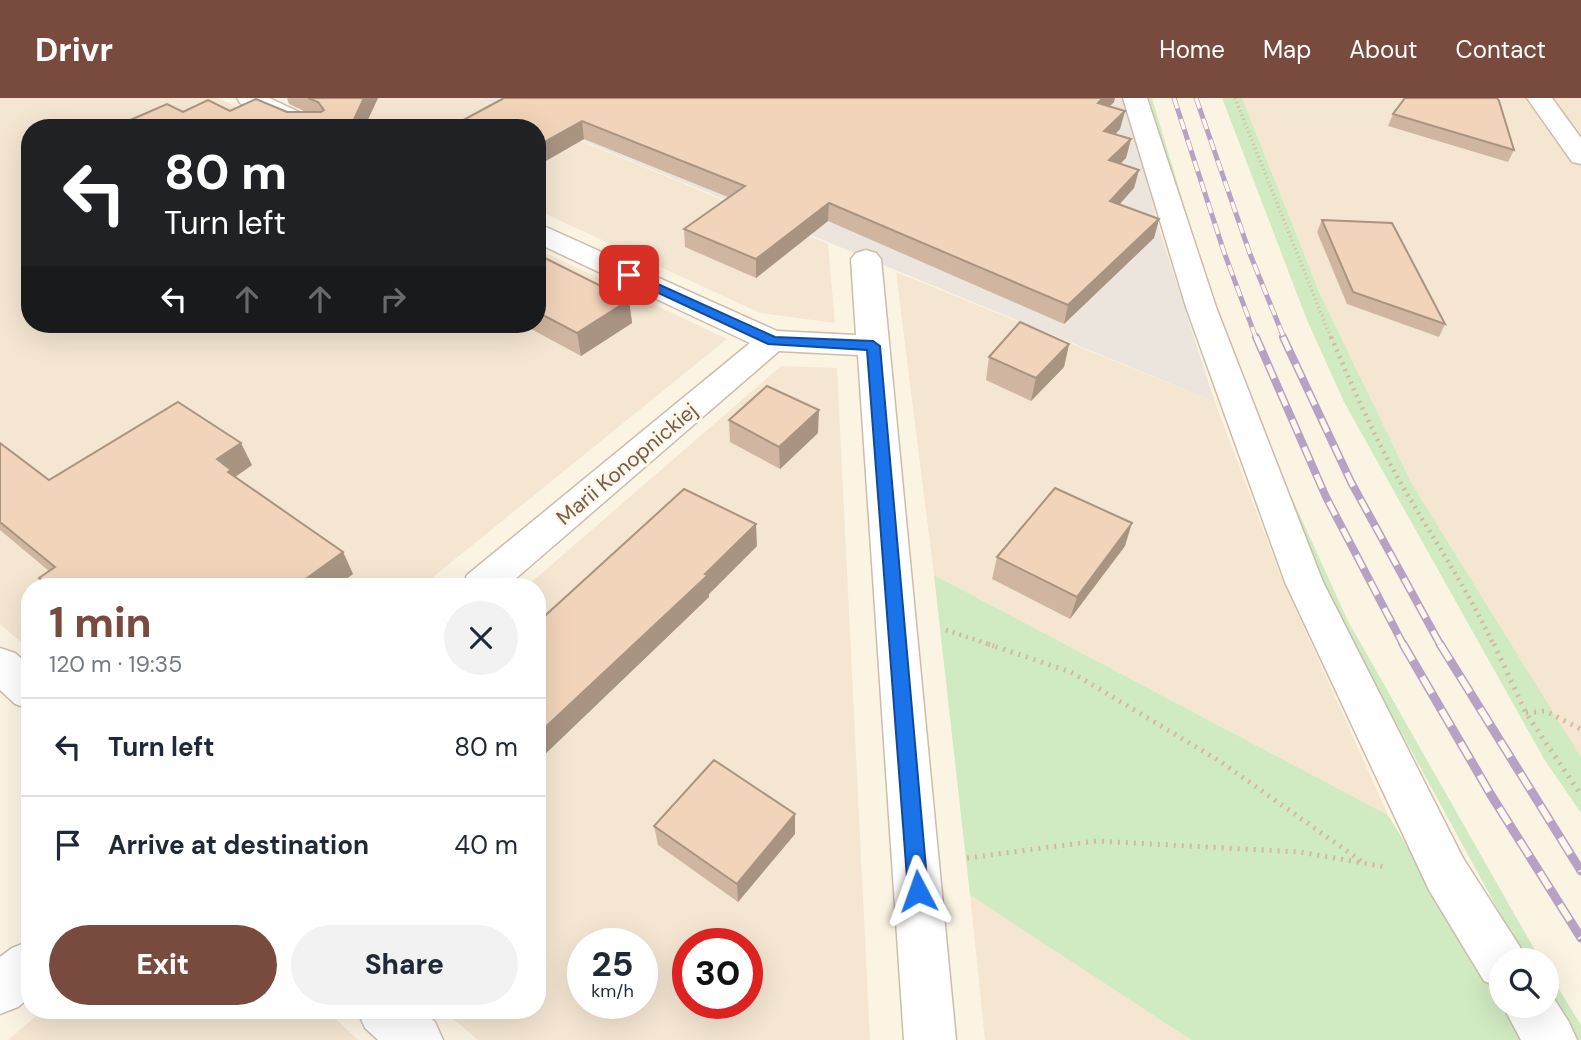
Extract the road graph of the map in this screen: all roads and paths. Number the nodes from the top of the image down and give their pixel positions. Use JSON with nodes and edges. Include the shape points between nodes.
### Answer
{"nodes":[{"id":1,"x":249,"y":98,"type":"edge"},
{"id":2,"x":1135,"y":98,"type":"edge"},
{"id":3,"x":1235,"y":98,"type":"edge"},
{"id":4,"x":1539,"y":98,"type":"edge"},
{"id":5,"x":294,"y":119,"type":"edge"},
{"id":6,"x":1581,"y":156,"type":"edge"},
{"id":7,"x":546,"y":236,"type":"edge"},
{"id":8,"x":866,"y":259,"type":"dead end"},
{"id":9,"x":772,"y":341,"type":"junction"},
{"id":10,"x":873,"y":346,"type":"junction"},
{"id":11,"x":491,"y":578,"type":"edge"},
{"id":12,"x":896,"y":631,"type":"junction"},
{"id":13,"x":0,"y":665,"type":"edge"},
{"id":14,"x":21,"y":684,"type":"edge"},
{"id":15,"x":1526,"y":713,"type":"junction"},
{"id":16,"x":1581,"y":729,"type":"edge"},
{"id":17,"x":1581,"y":795,"type":"edge"},
{"id":18,"x":1364,"y":864,"type":"junction"},
{"id":19,"x":916,"y":867,"type":"junction"},
{"id":20,"x":1446,"y":874,"type":"junction"},
{"id":21,"x":1492,"y":948,"type":"edge"},
{"id":22,"x":21,"y":972,"type":"edge"},
{"id":23,"x":0,"y":989,"type":"edge"},
{"id":24,"x":1537,"y":1018,"type":"edge"},
{"id":25,"x":393,"y":1019,"type":"edge"},
{"id":26,"x":417,"y":1040,"type":"edge"},
{"id":27,"x":930,"y":1040,"type":"edge"},
{"id":28,"x":1551,"y":1040,"type":"edge"}],
"edges":[{"from":1,"to":5,"type":"street"},
{"from":2,"to":20,"type":"street","via":[[1201,307],[1304,582]]},
{"from":3,"to":15,"type":"path","via":[[1359,402],[1402,485],[1475,605]]},
{"from":4,"to":6,"type":"street"},
{"from":7,"to":9,"type":"street"},
{"from":8,"to":10,"type":"street"},
{"from":9,"to":10,"type":"street"},
{"from":9,"to":11,"type":"street","name":"Marii Konopnickiej"},
{"from":10,"to":12,"type":"street"},
{"from":12,"to":18,"type":"path","via":[[945,629],[1071,672],[1221,762]]},
{"from":12,"to":19,"type":"street"},
{"from":13,"to":14,"type":"street"},
{"from":15,"to":16,"type":"path","via":[[1545,711]]},
{"from":15,"to":17,"type":"path"},
{"from":18,"to":19,"type":"path","via":[[1300,852],[1096,841]]},
{"from":18,"to":20,"type":"path"},
{"from":19,"to":27,"type":"street"},
{"from":20,"to":21,"type":"street"},
{"from":22,"to":23,"type":"street"},
{"from":24,"to":28,"type":"street"},
{"from":25,"to":26,"type":"street"}]}
